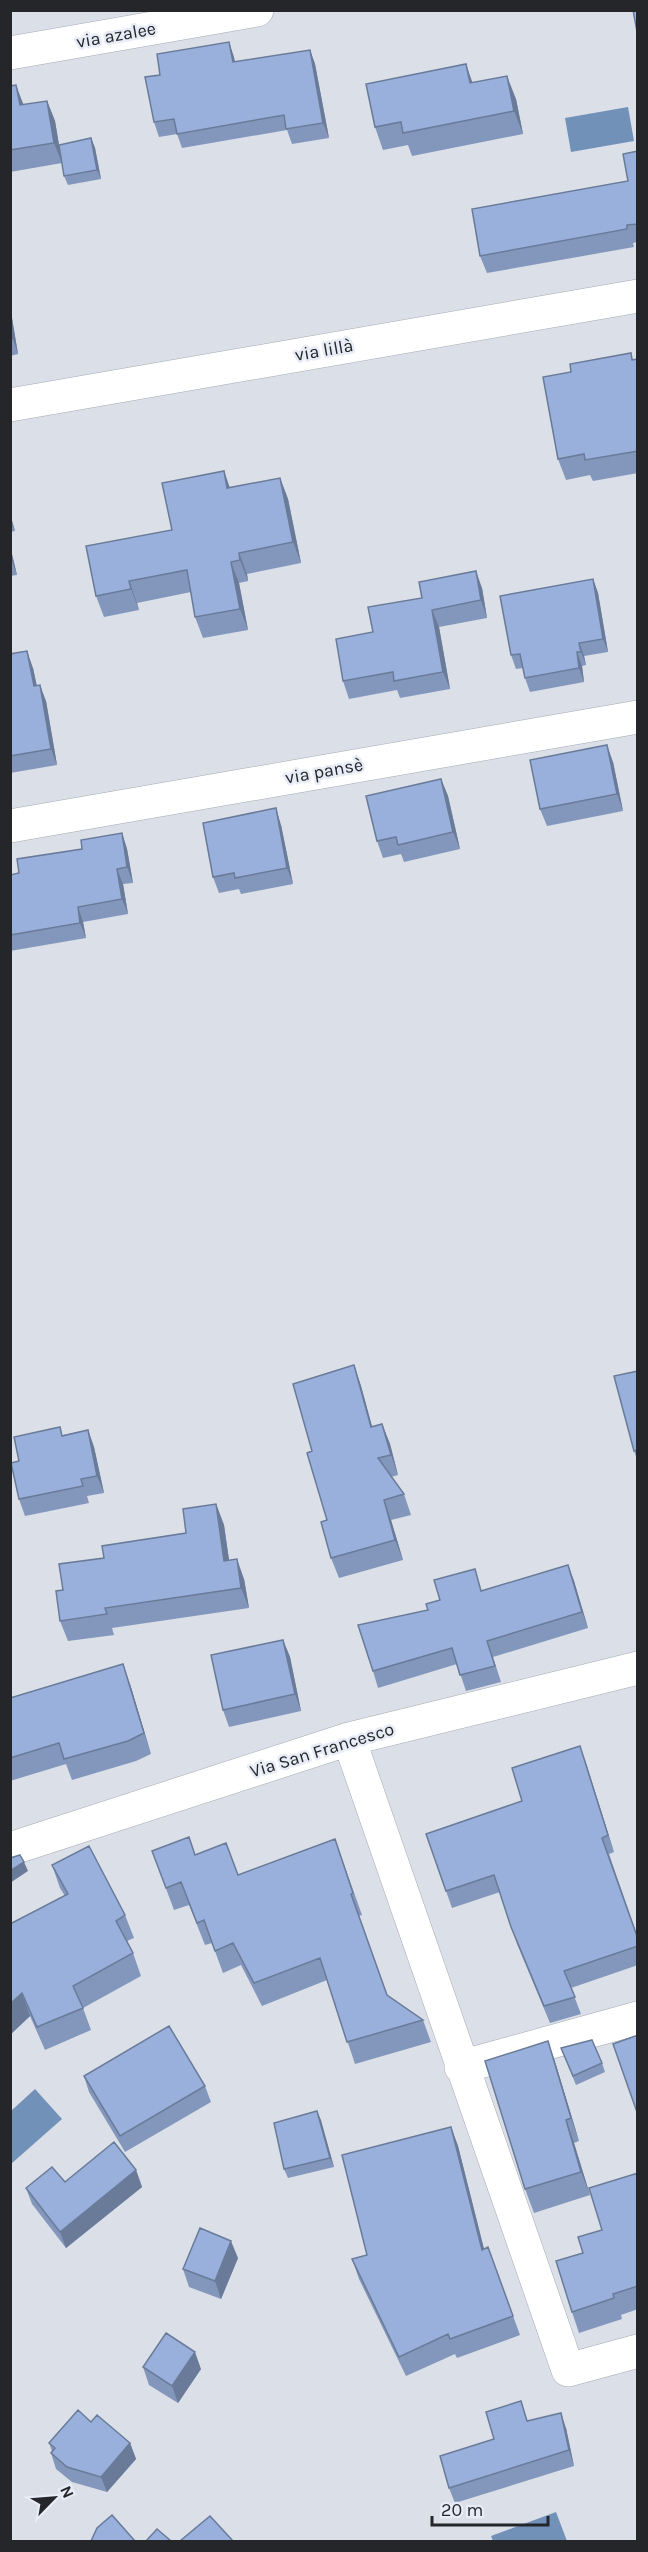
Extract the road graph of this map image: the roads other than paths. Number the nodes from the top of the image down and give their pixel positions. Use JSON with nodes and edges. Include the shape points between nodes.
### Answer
{"nodes":[{"id":1,"x":257,"y":10,"type":"edge"},
{"id":2,"x":10,"y":53,"type":"edge"},
{"id":3,"x":638,"y":296,"type":"edge"},
{"id":4,"x":10,"y":405,"type":"edge"},
{"id":5,"x":638,"y":717,"type":"edge"},
{"id":6,"x":10,"y":826,"type":"edge"},
{"id":7,"x":638,"y":1668,"type":"edge"},
{"id":8,"x":349,"y":1740,"type":"junction"},
{"id":9,"x":10,"y":1849,"type":"edge"},
{"id":10,"x":638,"y":2018,"type":"edge"},
{"id":11,"x":461,"y":2067,"type":"junction"},
{"id":12,"x":638,"y":2351,"type":"edge"}],
"edges":[{"from":1,"to":2,"type":"street","name":"via azalee"},
{"from":3,"to":4,"type":"street","name":"via lillà"},
{"from":5,"to":6,"type":"street","name":"via pansè"},
{"from":7,"to":8,"type":"street","name":"Via San Francesco"},
{"from":8,"to":9,"type":"street","name":"Via San Francesco"},
{"from":8,"to":11,"type":"street"},
{"from":10,"to":11,"type":"street"},
{"from":11,"to":12,"type":"street","via":[[568,2370]]}]}
